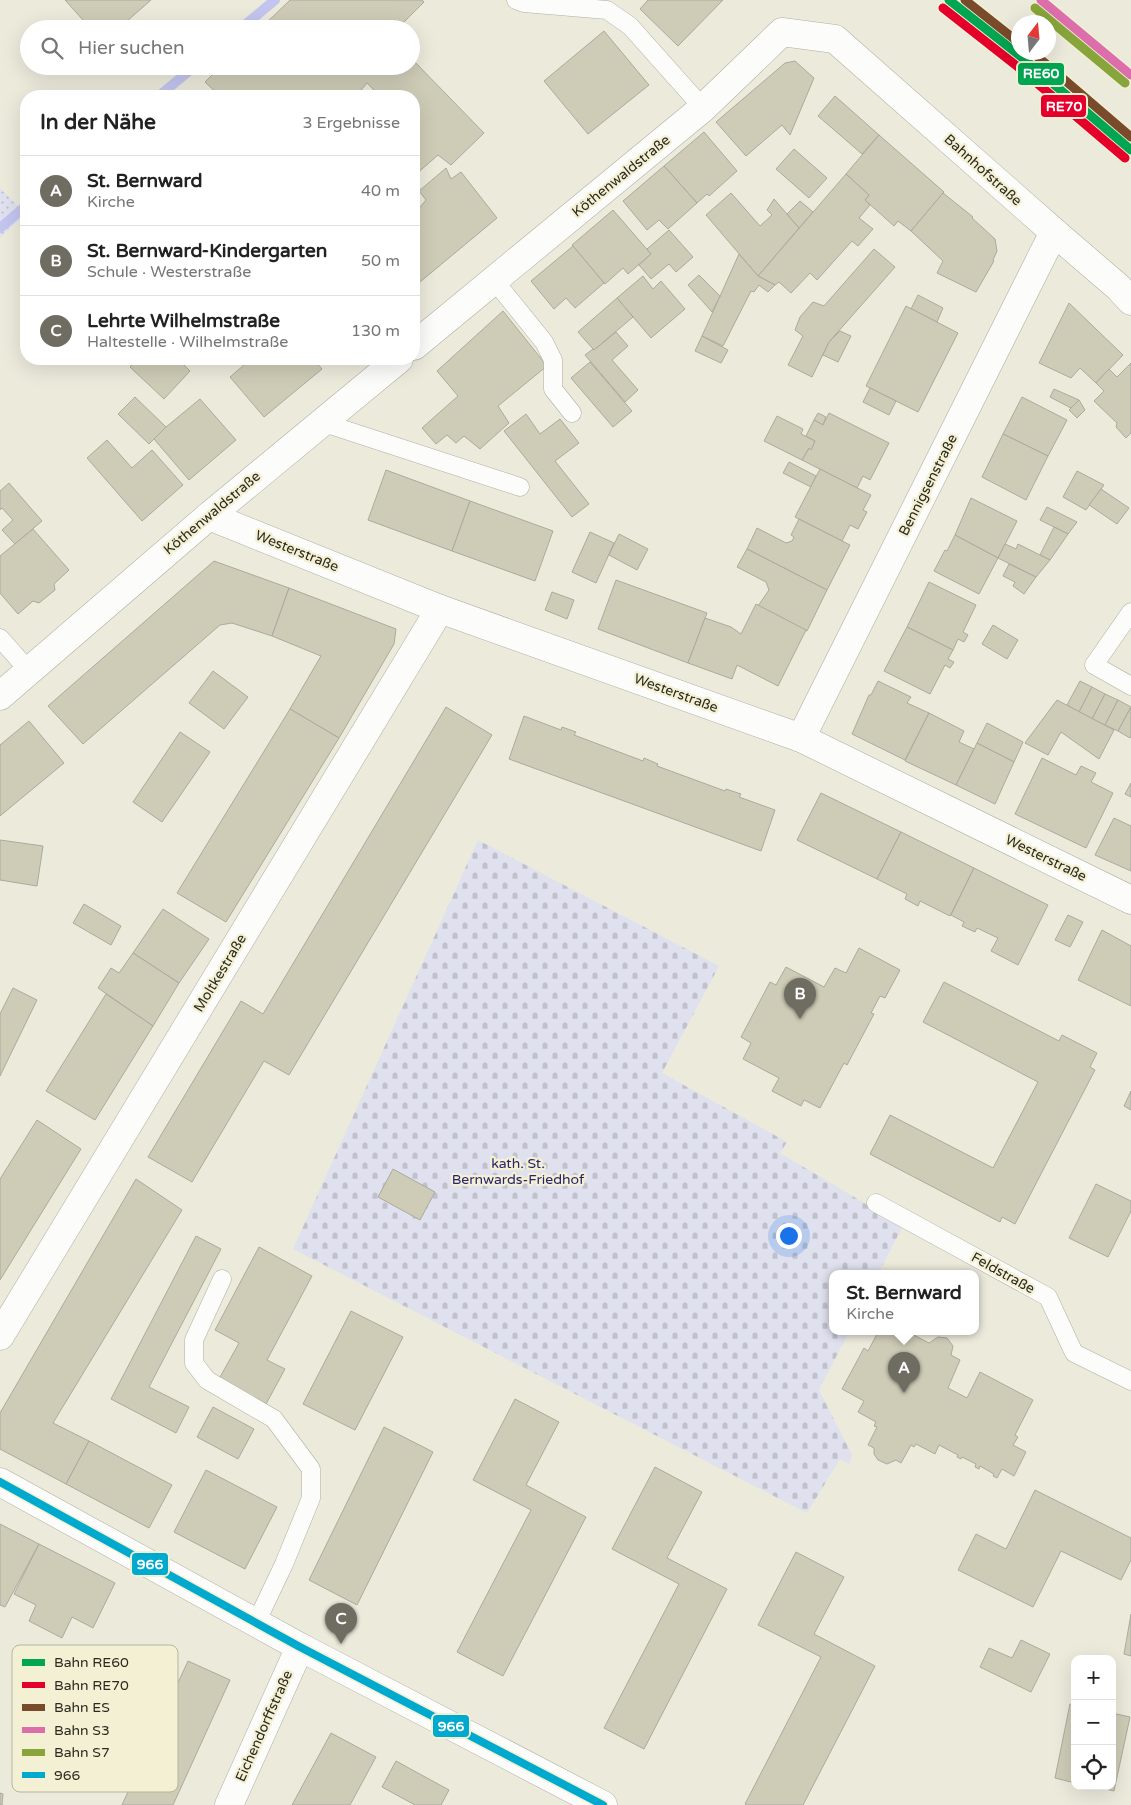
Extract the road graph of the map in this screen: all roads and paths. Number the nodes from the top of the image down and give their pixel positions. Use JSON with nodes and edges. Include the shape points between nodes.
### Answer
{"nodes":[{"id":1,"x":516,"y":0,"type":"edge"},
{"id":2,"x":835,"y":39,"type":"joint"},
{"id":3,"x":703,"y":108,"type":"junction"},
{"id":4,"x":1054,"y":232,"type":"junction"},
{"id":5,"x":494,"y":280,"type":"junction"},
{"id":6,"x":1131,"y":301,"type":"edge"},
{"id":7,"x":420,"y":341,"type":"edge"},
{"id":8,"x":392,"y":365,"type":"edge"},
{"id":9,"x":572,"y":413,"type":"dead end"},
{"id":10,"x":321,"y":422,"type":"junction"},
{"id":11,"x":520,"y":487,"type":"dead end"},
{"id":12,"x":209,"y":516,"type":"junction"},
{"id":13,"x":440,"y":609,"type":"junction"},
{"id":14,"x":1131,"y":612,"type":"edge"},
{"id":15,"x":0,"y":638,"type":"edge"},
{"id":16,"x":29,"y":671,"type":"junction"},
{"id":17,"x":1131,"y":686,"type":"edge"},
{"id":18,"x":0,"y":696,"type":"edge"},
{"id":19,"x":802,"y":738,"type":"junction"},
{"id":20,"x":1131,"y":900,"type":"edge"},
{"id":21,"x":876,"y":1203,"type":"dead end"},
{"id":22,"x":222,"y":1279,"type":"dead end"},
{"id":23,"x":0,"y":1336,"type":"edge"},
{"id":24,"x":1131,"y":1381,"type":"edge"},
{"id":25,"x":0,"y":1482,"type":"edge"},
{"id":26,"x":256,"y":1623,"type":"junction"},
{"id":27,"x":300,"y":1647,"type":"junction"},
{"id":28,"x":229,"y":1805,"type":"edge"},
{"id":29,"x":603,"y":1805,"type":"edge"}],
"edges":[{"from":1,"to":3,"type":"lane","via":[[607,10],[630,26]]},
{"from":2,"to":3,"type":"street","name":"Köthenwaldstraße","via":[[782,32]]},
{"from":2,"to":4,"type":"street","name":"Bahnhofstraße"},
{"from":3,"to":5,"type":"street","name":"Köthenwaldstraße"},
{"from":4,"to":6,"type":"street","name":"Bahnhofstraße"},
{"from":4,"to":19,"type":"street","name":"Bennigsenstraße"},
{"from":5,"to":7,"type":"street","name":"Köthenwaldstraße"},
{"from":5,"to":9,"type":"lane","via":[[544,342],[553,360],[553,389]]},
{"from":8,"to":10,"type":"street","name":"Köthenwaldstraße"},
{"from":10,"to":11,"type":"lane"},
{"from":10,"to":12,"type":"street","name":"Köthenwaldstraße"},
{"from":12,"to":13,"type":"street","name":"Westerstraße"},
{"from":12,"to":16,"type":"street","name":"Köthenwaldstraße"},
{"from":13,"to":19,"type":"street","name":"Westerstraße"},
{"from":13,"to":23,"type":"street","name":"Moltkestraße"},
{"from":14,"to":17,"type":"lane","via":[[1094,665]]},
{"from":15,"to":16,"type":"lane"},
{"from":16,"to":18,"type":"street","name":"Köthenwaldstraße"},
{"from":19,"to":20,"type":"street","name":"Westerstraße"},
{"from":21,"to":24,"type":"lane","name":"Feldstraße","via":[[1048,1297],[1074,1353]]},
{"from":22,"to":26,"type":"lane","via":[[194,1340],[194,1363],[207,1380],[274,1419],[311,1469],[311,1498]]},
{"from":25,"to":26,"type":"street"},
{"from":26,"to":27,"type":"street"},
{"from":27,"to":28,"type":"street","name":"Eichendorffstraße"},
{"from":27,"to":29,"type":"street"}]}
